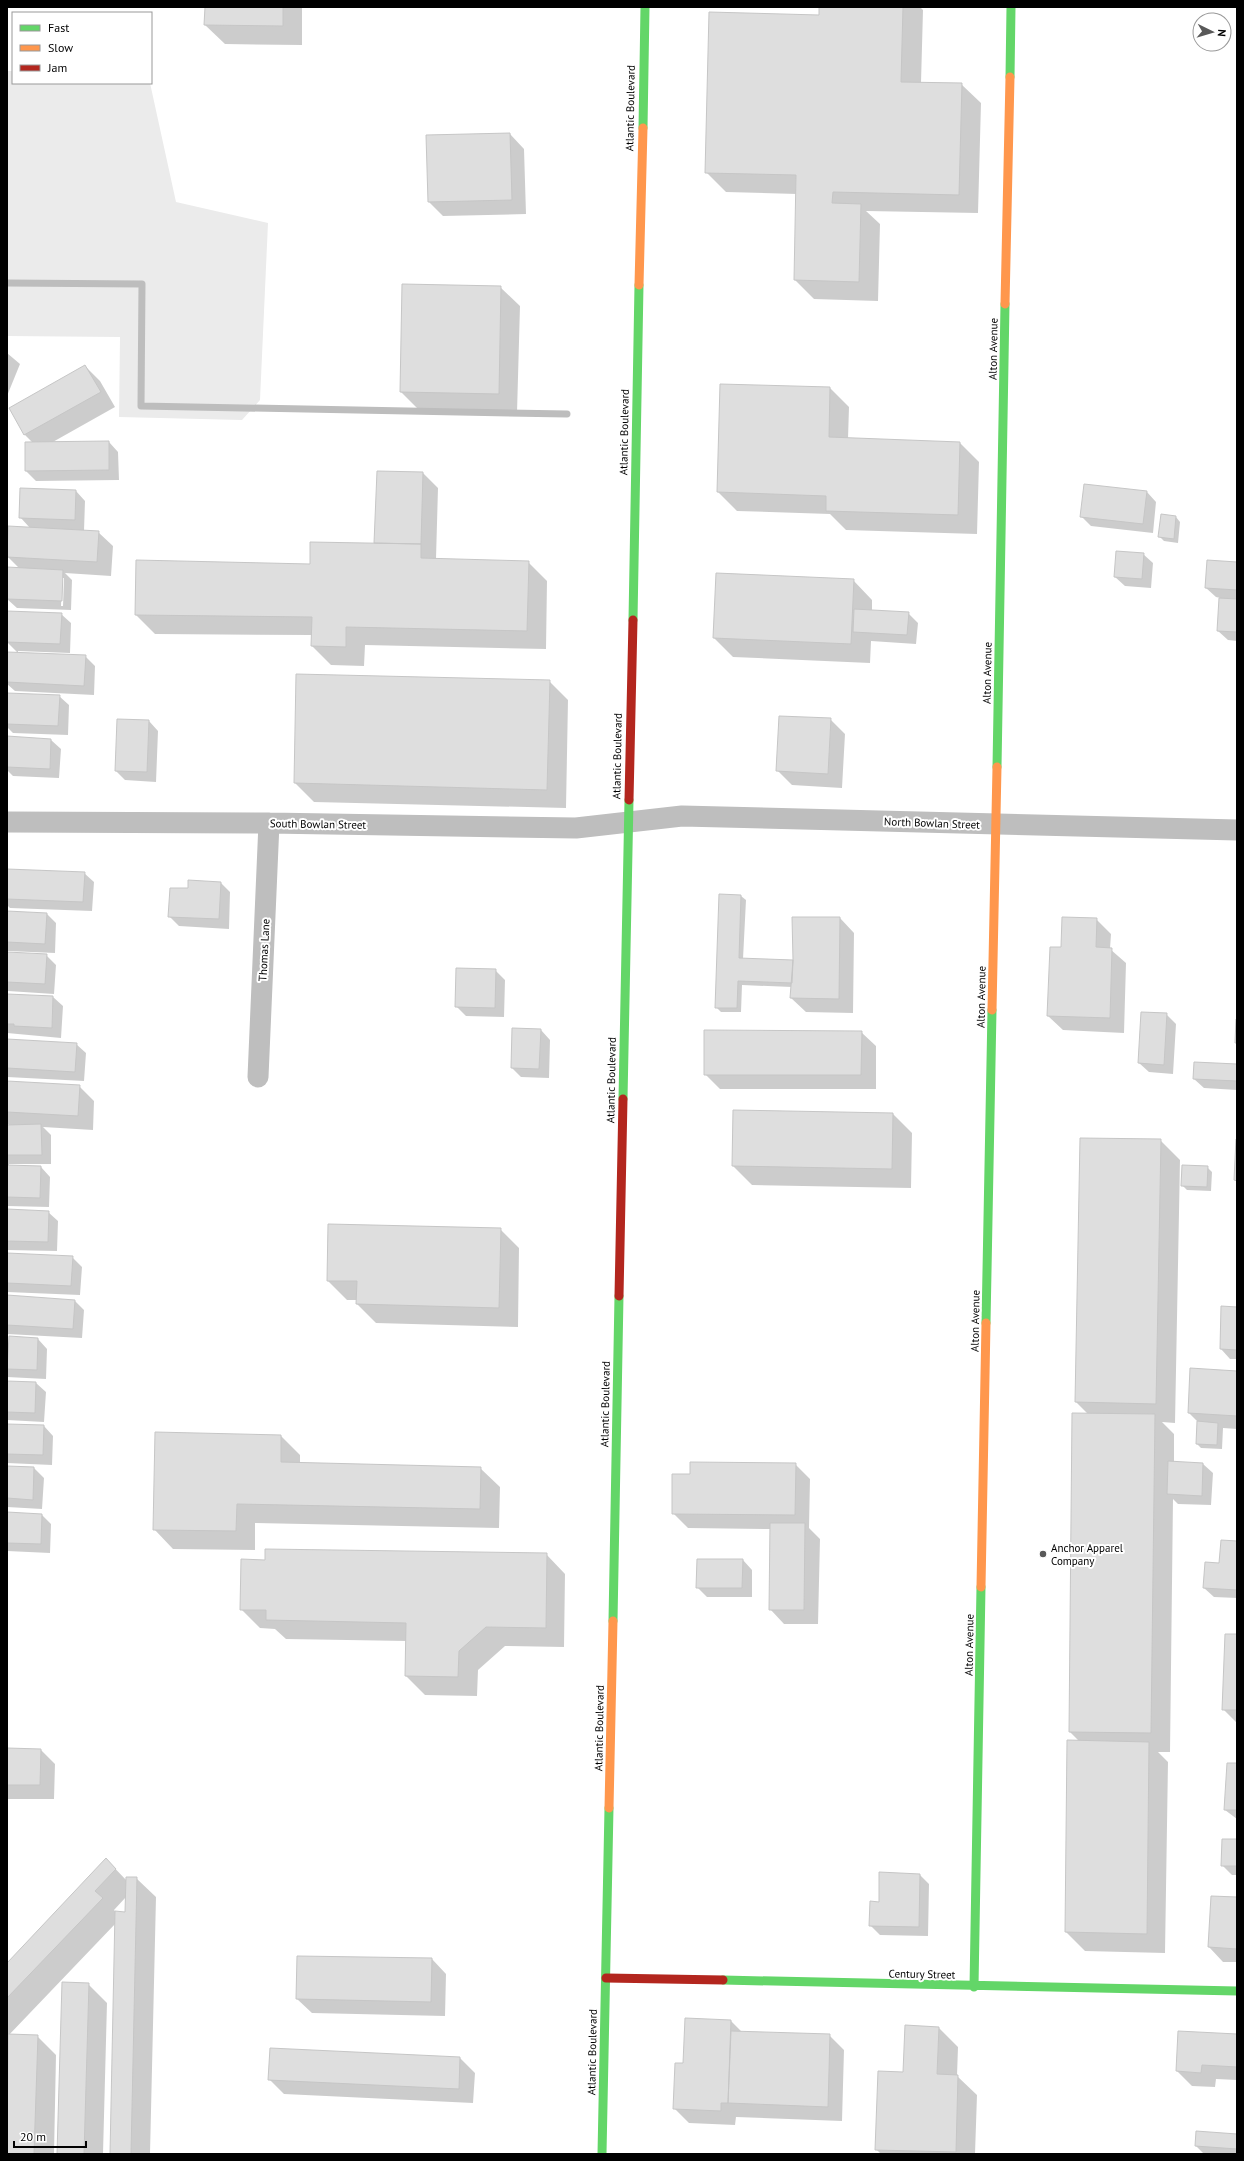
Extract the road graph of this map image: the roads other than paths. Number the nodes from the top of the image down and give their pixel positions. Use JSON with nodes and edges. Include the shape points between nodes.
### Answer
{"nodes":[{"id":1,"x":645,"y":7,"type":"edge"},
{"id":2,"x":1011,"y":7,"type":"edge"},
{"id":3,"x":7,"y":822,"type":"edge"},
{"id":4,"x":269,"y":823,"type":"junction"},
{"id":5,"x":628,"y":823,"type":"junction"},
{"id":6,"x":996,"y":825,"type":"junction"},
{"id":7,"x":1237,"y":830,"type":"edge"},
{"id":8,"x":258,"y":1077,"type":"dead end"},
{"id":9,"x":606,"y":1978,"type":"junction"},
{"id":10,"x":974,"y":1987,"type":"junction"},
{"id":11,"x":1237,"y":1991,"type":"edge"},
{"id":12,"x":602,"y":2154,"type":"edge"}],
"edges":[{"from":1,"to":5,"type":"street","name":"Atlantic Boulevard"},
{"from":2,"to":6,"type":"street","name":"Alton Avenue"},
{"from":3,"to":4,"type":"street","name":"South Bowlan Street"},
{"from":4,"to":5,"type":"street","name":"South Bowlan Street","via":[[576,828]]},
{"from":4,"to":8,"type":"street","name":"Thomas Lane"},
{"from":5,"to":6,"type":"street","name":"North Bowlan Street","via":[[682,816]]},
{"from":5,"to":9,"type":"street","name":"Atlantic Boulevard"},
{"from":6,"to":7,"type":"street","name":"North Bowlan Street"},
{"from":6,"to":10,"type":"street","name":"Alton Avenue"},
{"from":9,"to":10,"type":"street","name":"Century Street"},
{"from":9,"to":12,"type":"street","name":"Atlantic Boulevard"},
{"from":10,"to":11,"type":"street","name":"Century Street"}]}
